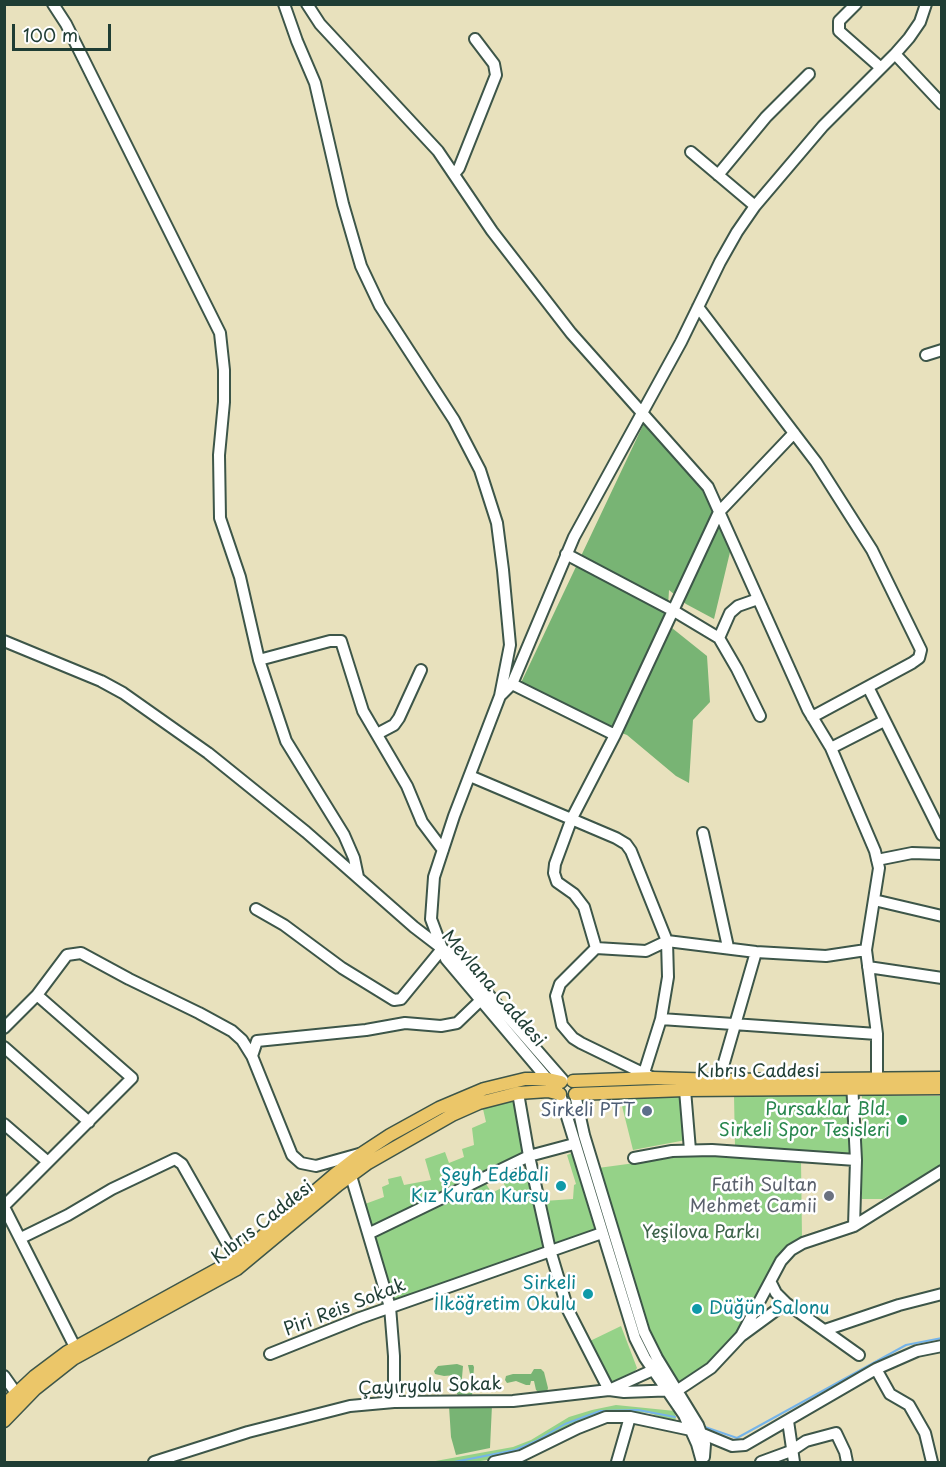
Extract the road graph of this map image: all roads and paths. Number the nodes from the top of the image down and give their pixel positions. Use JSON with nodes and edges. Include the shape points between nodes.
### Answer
{"nodes":[{"id":1,"x":53,"y":4,"type":"edge"},
{"id":2,"x":284,"y":4,"type":"edge"},
{"id":3,"x":307,"y":4,"type":"edge"},
{"id":4,"x":856,"y":4,"type":"edge"},
{"id":5,"x":926,"y":4,"type":"edge"},
{"id":6,"x":475,"y":39,"type":"dead end"},
{"id":7,"x":895,"y":54,"type":"junction"},
{"id":8,"x":881,"y":68,"type":"junction"},
{"id":9,"x":809,"y":74,"type":"dead end"},
{"id":10,"x":942,"y":104,"type":"edge"},
{"id":11,"x":691,"y":152,"type":"dead end"},
{"id":12,"x":454,"y":174,"type":"junction"},
{"id":13,"x":718,"y":175,"type":"junction"},
{"id":14,"x":755,"y":206,"type":"junction"},
{"id":15,"x":698,"y":307,"type":"junction"},
{"id":16,"x":942,"y":350,"type":"edge"},
{"id":17,"x":926,"y":355,"type":"dead end"},
{"id":18,"x":641,"y":413,"type":"junction"},
{"id":19,"x":794,"y":433,"type":"junction"},
{"id":20,"x":719,"y":512,"type":"junction"},
{"id":21,"x":566,"y":554,"type":"junction"},
{"id":22,"x":758,"y":599,"type":"junction"},
{"id":23,"x":674,"y":611,"type":"junction"},
{"id":24,"x":719,"y":639,"type":"junction"},
{"id":25,"x":4,"y":641,"type":"edge"},
{"id":26,"x":259,"y":660,"type":"junction"},
{"id":27,"x":421,"y":670,"type":"dead end"},
{"id":28,"x":512,"y":684,"type":"junction"},
{"id":29,"x":868,"y":687,"type":"junction"},
{"id":30,"x":500,"y":696,"type":"junction"},
{"id":31,"x":760,"y":716,"type":"dead end"},
{"id":32,"x":812,"y":717,"type":"junction"},
{"id":33,"x":885,"y":720,"type":"junction"},
{"id":34,"x":376,"y":734,"type":"junction"},
{"id":35,"x":615,"y":735,"type":"junction"},
{"id":36,"x":831,"y":748,"type":"junction"},
{"id":37,"x":470,"y":776,"type":"junction"},
{"id":38,"x":572,"y":818,"type":"junction"},
{"id":39,"x":703,"y":833,"type":"dead end"},
{"id":40,"x":942,"y":835,"type":"edge"},
{"id":41,"x":443,"y":850,"type":"junction"},
{"id":42,"x":942,"y":854,"type":"edge"},
{"id":43,"x":877,"y":860,"type":"junction"},
{"id":44,"x":358,"y":877,"type":"junction"},
{"id":45,"x":874,"y":900,"type":"junction"},
{"id":46,"x":256,"y":909,"type":"dead end"},
{"id":47,"x":942,"y":916,"type":"edge"},
{"id":48,"x":667,"y":941,"type":"junction"},
{"id":49,"x":728,"y":947,"type":"junction"},
{"id":50,"x":596,"y":948,"type":"junction"},
{"id":51,"x":442,"y":949,"type":"junction"},
{"id":52,"x":866,"y":950,"type":"junction"},
{"id":53,"x":756,"y":952,"type":"junction"},
{"id":54,"x":868,"y":967,"type":"junction"},
{"id":55,"x":942,"y":978,"type":"edge"},
{"id":56,"x":37,"y":995,"type":"junction"},
{"id":57,"x":484,"y":998,"type":"junction"},
{"id":58,"x":661,"y":1019,"type":"junction"},
{"id":59,"x":733,"y":1024,"type":"junction"},
{"id":60,"x":4,"y":1028,"type":"edge"},
{"id":61,"x":877,"y":1034,"type":"junction"},
{"id":62,"x":4,"y":1047,"type":"edge"},
{"id":63,"x":252,"y":1056,"type":"junction"},
{"id":64,"x":648,"y":1076,"type":"junction"},
{"id":65,"x":942,"y":1078,"type":"edge"},
{"id":66,"x":548,"y":1079,"type":"junction"},
{"id":67,"x":719,"y":1080,"type":"junction"},
{"id":68,"x":877,"y":1083,"type":"junction"},
{"id":69,"x":852,"y":1084,"type":"junction"},
{"id":70,"x":566,"y":1086,"type":"junction"},
{"id":71,"x":942,"y":1088,"type":"edge"},
{"id":72,"x":685,"y":1090,"type":"junction"},
{"id":73,"x":518,"y":1093,"type":"junction"},
{"id":74,"x":89,"y":1122,"type":"junction"},
{"id":75,"x":4,"y":1124,"type":"edge"},
{"id":76,"x":574,"y":1144,"type":"junction"},
{"id":77,"x":690,"y":1150,"type":"junction"},
{"id":78,"x":529,"y":1156,"type":"junction"},
{"id":79,"x":364,"y":1158,"type":"junction"},
{"id":80,"x":634,"y":1158,"type":"dead end"},
{"id":81,"x":856,"y":1160,"type":"junction"},
{"id":82,"x":48,"y":1162,"type":"junction"},
{"id":83,"x":942,"y":1171,"type":"edge"},
{"id":84,"x":351,"y":1176,"type":"junction"},
{"id":85,"x":4,"y":1206,"type":"edge"},
{"id":86,"x":854,"y":1226,"type":"junction"},
{"id":87,"x":370,"y":1233,"type":"junction"},
{"id":88,"x":602,"y":1233,"type":"junction"},
{"id":89,"x":21,"y":1238,"type":"junction"},
{"id":90,"x":550,"y":1250,"type":"junction"},
{"id":91,"x":236,"y":1258,"type":"junction"},
{"id":92,"x":771,"y":1283,"type":"junction"},
{"id":93,"x":942,"y":1294,"type":"edge"},
{"id":94,"x":786,"y":1303,"type":"junction"},
{"id":95,"x":390,"y":1307,"type":"junction"},
{"id":96,"x":825,"y":1330,"type":"junction"},
{"id":97,"x":741,"y":1335,"type":"junction"},
{"id":98,"x":942,"y":1346,"type":"edge"},
{"id":99,"x":75,"y":1347,"type":"junction"},
{"id":100,"x":270,"y":1354,"type":"dead end"},
{"id":101,"x":860,"y":1355,"type":"dead end"},
{"id":102,"x":876,"y":1369,"type":"junction"},
{"id":103,"x":653,"y":1370,"type":"junction"},
{"id":104,"x":4,"y":1376,"type":"edge"},
{"id":105,"x":609,"y":1390,"type":"junction"},
{"id":106,"x":672,"y":1391,"type":"junction"},
{"id":107,"x":16,"y":1393,"type":"junction"},
{"id":108,"x":394,"y":1402,"type":"junction"},
{"id":109,"x":4,"y":1405,"type":"edge"},
{"id":110,"x":630,"y":1417,"type":"junction"},
{"id":111,"x":4,"y":1421,"type":"edge"},
{"id":112,"x":789,"y":1421,"type":"junction"},
{"id":113,"x":690,"y":1428,"type":"junction"},
{"id":114,"x":702,"y":1434,"type":"junction"},
{"id":115,"x":791,"y":1451,"type":"junction"},
{"id":116,"x":154,"y":1462,"type":"edge"},
{"id":117,"x":494,"y":1462,"type":"edge"},
{"id":118,"x":617,"y":1462,"type":"edge"},
{"id":119,"x":703,"y":1462,"type":"edge"},
{"id":120,"x":761,"y":1462,"type":"edge"},
{"id":121,"x":794,"y":1462,"type":"edge"},
{"id":122,"x":847,"y":1462,"type":"edge"},
{"id":123,"x":932,"y":1462,"type":"edge"}],
"edges":[{"from":1,"to":26,"type":"street","via":[[220,333],[224,370],[220,518],[240,577]]},
{"from":2,"to":30,"type":"street","via":[[315,83],[361,266],[380,306],[454,420],[480,470],[497,523],[510,645]]},
{"from":3,"to":12,"type":"street","via":[[320,24],[438,151]]},
{"from":4,"to":8,"type":"street","via":[[839,21],[839,31]]},
{"from":5,"to":7,"type":"street","via":[[920,22]]},
{"from":6,"to":12,"type":"street","via":[[494,64],[496,75]]},
{"from":7,"to":8,"type":"street"},
{"from":7,"to":10,"type":"street"},
{"from":8,"to":14,"type":"street","via":[[823,126]]},
{"from":9,"to":13,"type":"street","via":[[766,117]]},
{"from":11,"to":13,"type":"street"},
{"from":12,"to":18,"type":"street","via":[[492,231],[571,333]]},
{"from":13,"to":14,"type":"street"},
{"from":14,"to":15,"type":"street"},
{"from":15,"to":18,"type":"street"},
{"from":15,"to":19,"type":"street"},
{"from":16,"to":17,"type":"street"},
{"from":18,"to":20,"type":"street","via":[[708,487]]},
{"from":18,"to":21,"type":"street"},
{"from":19,"to":20,"type":"street"},
{"from":19,"to":29,"type":"street","via":[[872,550],[921,650],[912,663]]},
{"from":20,"to":22,"type":"street"},
{"from":20,"to":23,"type":"street"},
{"from":21,"to":23,"type":"street"},
{"from":21,"to":28,"type":"street"},
{"from":22,"to":24,"type":"street","via":[[730,612]]},
{"from":22,"to":32,"type":"street"},
{"from":23,"to":24,"type":"street"},
{"from":23,"to":35,"type":"street"},
{"from":24,"to":31,"type":"street"},
{"from":25,"to":44,"type":"street","name":"Mevlana Caddesi","via":[[75,668],[123,693],[208,753]]},
{"from":26,"to":34,"type":"street","via":[[341,641],[363,711]]},
{"from":26,"to":44,"type":"street","via":[[286,741],[344,835]]},
{"from":27,"to":34,"type":"street","via":[[399,718]]},
{"from":28,"to":30,"type":"street"},
{"from":28,"to":35,"type":"street"},
{"from":29,"to":32,"type":"street"},
{"from":29,"to":33,"type":"street"},
{"from":30,"to":37,"type":"street"},
{"from":32,"to":36,"type":"street"},
{"from":33,"to":36,"type":"street"},
{"from":33,"to":40,"type":"street"},
{"from":34,"to":41,"type":"street","via":[[423,822]]},
{"from":35,"to":38,"type":"street"},
{"from":36,"to":43,"type":"street"},
{"from":37,"to":38,"type":"street"},
{"from":37,"to":41,"type":"street"},
{"from":38,"to":48,"type":"street","via":[[628,847]]},
{"from":38,"to":50,"type":"street","via":[[554,873],[557,882],[584,907]]},
{"from":39,"to":49,"type":"street"},
{"from":41,"to":51,"type":"street","via":[[434,877],[431,919]]},
{"from":42,"to":43,"type":"street","via":[[912,853]]},
{"from":43,"to":45,"type":"street"},
{"from":44,"to":51,"type":"street","name":"Mevlana Caddesi"},
{"from":45,"to":47,"type":"street"},
{"from":45,"to":52,"type":"street"},
{"from":46,"to":51,"type":"street","via":[[394,1000],[401,999]]},
{"from":48,"to":49,"type":"street"},
{"from":48,"to":50,"type":"street","via":[[646,951]]},
{"from":48,"to":58,"type":"street","via":[[668,977]]},
{"from":49,"to":53,"type":"street"},
{"from":50,"to":64,"type":"street","via":[[560,984],[556,996],[562,1025],[581,1043]]},
{"from":51,"to":57,"type":"street","name":"Mevlana Caddesi","via":[[461,963]]},
{"from":52,"to":53,"type":"street","via":[[826,956]]},
{"from":52,"to":54,"type":"street"},
{"from":53,"to":59,"type":"street"},
{"from":54,"to":55,"type":"street"},
{"from":54,"to":61,"type":"street"},
{"from":56,"to":60,"type":"street"},
{"from":56,"to":63,"type":"street","via":[[67,955],[81,953],[232,1031]]},
{"from":56,"to":74,"type":"street","via":[[132,1078]]},
{"from":57,"to":63,"type":"street","via":[[457,1023],[405,1023],[257,1041]]},
{"from":57,"to":66,"type":"street","name":"Mevlana Caddesi"},
{"from":57,"to":70,"type":"street"},
{"from":58,"to":59,"type":"street"},
{"from":58,"to":64,"type":"street"},
{"from":59,"to":61,"type":"street"},
{"from":59,"to":67,"type":"street"},
{"from":61,"to":68,"type":"street"},
{"from":62,"to":74,"type":"street"},
{"from":63,"to":79,"type":"street","via":[[292,1155],[315,1166]]},
{"from":64,"to":67,"type":"main road"},
{"from":64,"to":70,"type":"main road"},
{"from":65,"to":68,"type":"main road"},
{"from":66,"to":70,"type":"main road"},
{"from":66,"to":79,"type":"main road","via":[[497,1085],[456,1100],[417,1120]]},
{"from":67,"to":69,"type":"main road"},
{"from":68,"to":69,"type":"main road","name":"Kıbrıs Caddesi"},
{"from":68,"to":71,"type":"main road","name":"Kıbrıs Caddesi"},
{"from":69,"to":72,"type":"main road","name":"Kıbrıs Caddesi"},
{"from":69,"to":81,"type":"street"},
{"from":70,"to":72,"type":"main road","name":"Kıbrıs Caddesi"},
{"from":70,"to":73,"type":"main road","name":"Kıbrıs Caddesi"},
{"from":70,"to":76,"type":"street"},
{"from":70,"to":106,"type":"street","via":[[644,1332]]},
{"from":72,"to":77,"type":"street"},
{"from":73,"to":78,"type":"street"},
{"from":73,"to":79,"type":"main road","name":"Kıbrıs Caddesi","via":[[465,1109]]},
{"from":74,"to":82,"type":"street"},
{"from":75,"to":82,"type":"street"},
{"from":76,"to":78,"type":"street"},
{"from":76,"to":88,"type":"street"},
{"from":77,"to":80,"type":"street"},
{"from":77,"to":81,"type":"street"},
{"from":78,"to":87,"type":"street"},
{"from":78,"to":90,"type":"street"},
{"from":79,"to":84,"type":"main road","name":"Kıbrıs Caddesi"},
{"from":79,"to":91,"type":"main road"},
{"from":81,"to":86,"type":"street"},
{"from":82,"to":85,"type":"street"},
{"from":83,"to":86,"type":"street"},
{"from":84,"to":87,"type":"street"},
{"from":84,"to":111,"type":"main road","name":"Kıbrıs Caddesi","via":[[237,1269],[73,1359],[35,1389]]},
{"from":85,"to":89,"type":"street"},
{"from":86,"to":92,"type":"street","via":[[797,1246],[780,1261]]},
{"from":87,"to":95,"type":"street"},
{"from":88,"to":90,"type":"street","name":"Piri Reis Sokak"},
{"from":88,"to":103,"type":"street","via":[[635,1338]]},
{"from":89,"to":91,"type":"street","via":[[175,1159],[182,1164]]},
{"from":89,"to":99,"type":"street"},
{"from":90,"to":95,"type":"street","name":"Piri Reis Sokak"},
{"from":90,"to":105,"type":"street","via":[[568,1310]]},
{"from":91,"to":99,"type":"main road"},
{"from":92,"to":94,"type":"street"},
{"from":92,"to":97,"type":"street"},
{"from":93,"to":96,"type":"street"},
{"from":94,"to":96,"type":"street"},
{"from":94,"to":97,"type":"street"},
{"from":95,"to":100,"type":"street","name":"Piri Reis Sokak"},
{"from":95,"to":108,"type":"street"},
{"from":96,"to":101,"type":"street"},
{"from":97,"to":106,"type":"street","via":[[711,1368]]},
{"from":98,"to":102,"type":"street","via":[[917,1351]]},
{"from":99,"to":107,"type":"main road"},
{"from":102,"to":112,"type":"street"},
{"from":102,"to":123,"type":"street","via":[[890,1394],[909,1405],[925,1433]]},
{"from":103,"to":105,"type":"street"},
{"from":103,"to":106,"type":"street"},
{"from":104,"to":107,"type":"street"},
{"from":105,"to":106,"type":"street","name":"Çayıryolu Sokak"},
{"from":105,"to":108,"type":"street","name":"Çayıryolu Sokak","via":[[513,1401]]},
{"from":106,"to":113,"type":"street"},
{"from":106,"to":114,"type":"street","via":[[692,1411]]},
{"from":107,"to":109,"type":"main road"},
{"from":108,"to":116,"type":"street","name":"Çayıryolu Sokak","via":[[350,1406],[248,1432]]},
{"from":110,"to":113,"type":"street"},
{"from":110,"to":117,"type":"street","via":[[600,1419],[521,1456]]},
{"from":110,"to":118,"type":"street"},
{"from":112,"to":114,"type":"street","via":[[745,1445],[732,1446]]},
{"from":112,"to":115,"type":"street"},
{"from":113,"to":119,"type":"street"},
{"from":114,"to":119,"type":"street"},
{"from":115,"to":120,"type":"street"},
{"from":115,"to":121,"type":"street"},
{"from":115,"to":122,"type":"street","via":[[806,1441],[836,1433]]}]}
